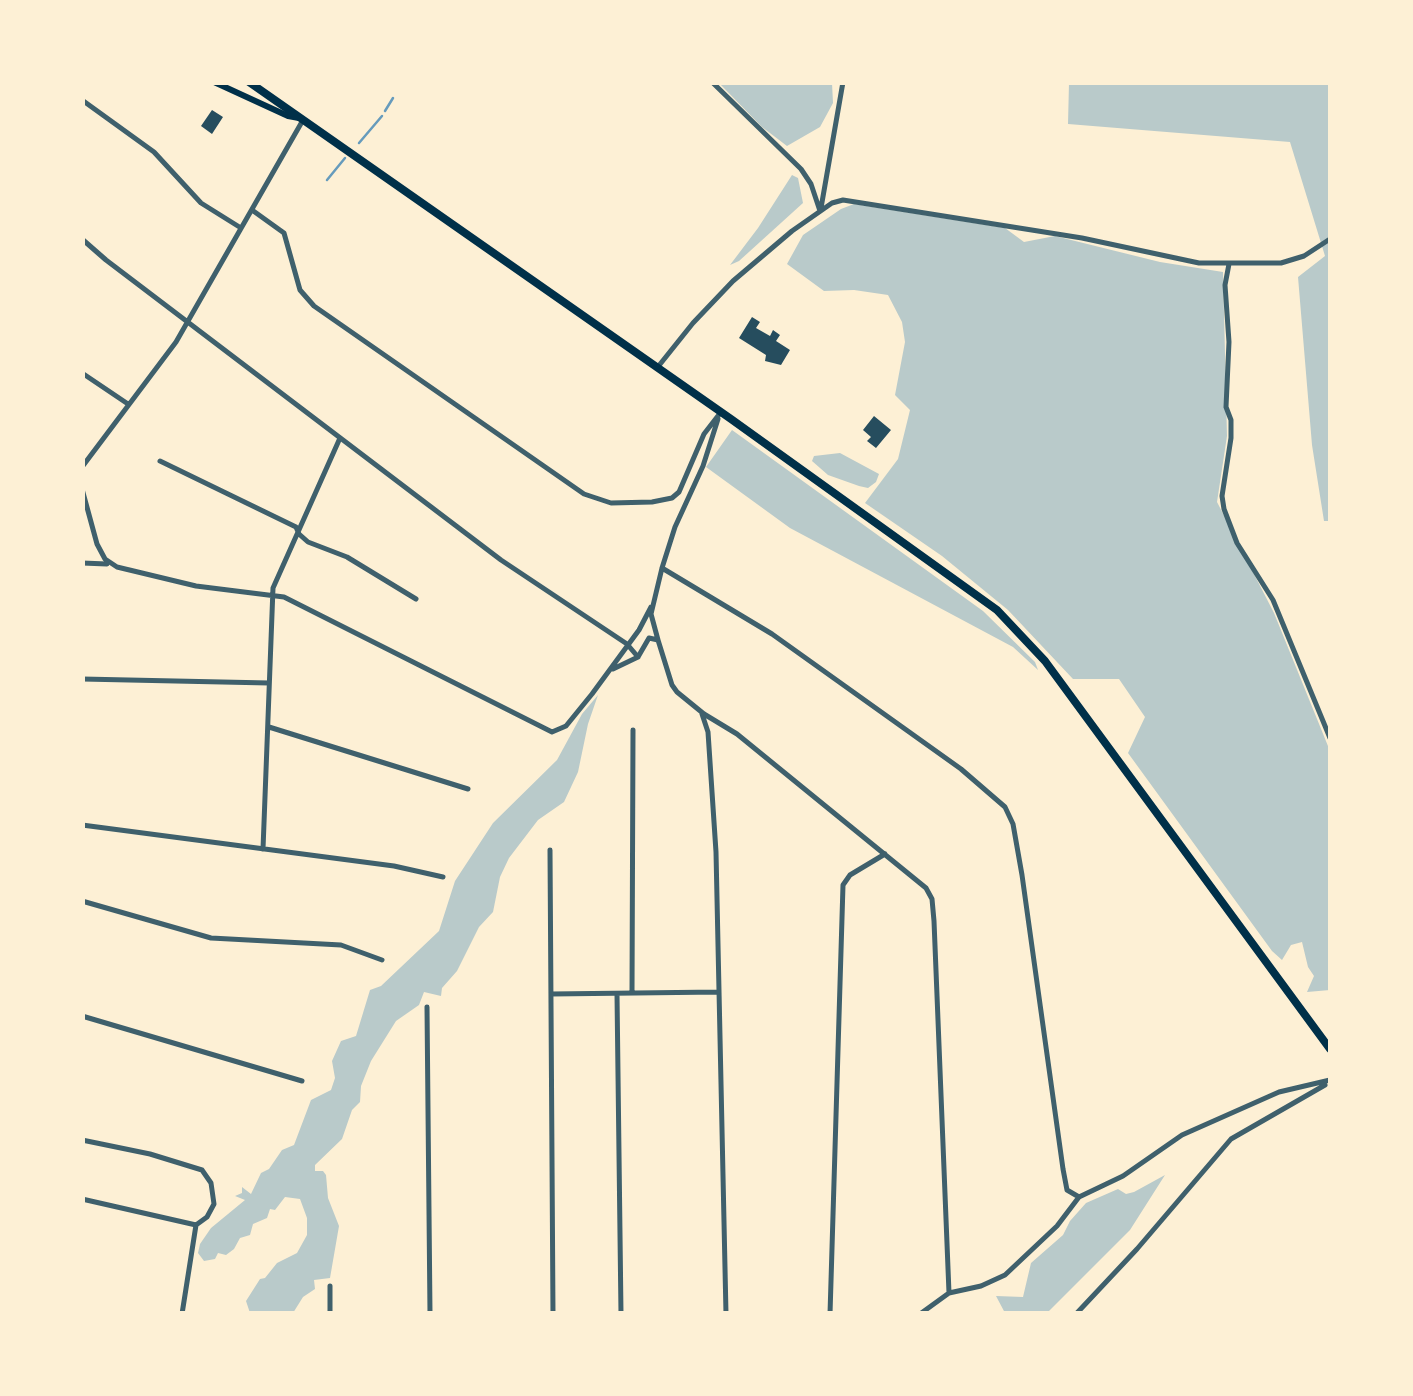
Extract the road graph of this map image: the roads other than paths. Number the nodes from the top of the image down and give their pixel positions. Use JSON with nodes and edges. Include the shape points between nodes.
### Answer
{"nodes":[{"id":1,"x":214,"y":82,"type":"edge"},
{"id":2,"x":249,"y":82,"type":"edge"},
{"id":3,"x":712,"y":82,"type":"edge"},
{"id":4,"x":843,"y":82,"type":"edge"},
{"id":5,"x":82,"y":100,"type":"edge"},
{"id":6,"x":301,"y":119,"type":"junction"},
{"id":7,"x":252,"y":210,"type":"junction"},
{"id":8,"x":820,"y":211,"type":"junction"},
{"id":9,"x":241,"y":228,"type":"junction"},
{"id":10,"x":82,"y":239,"type":"edge"},
{"id":11,"x":1330,"y":239,"type":"edge"},
{"id":12,"x":1229,"y":264,"type":"junction"},
{"id":13,"x":188,"y":322,"type":"junction"},
{"id":14,"x":657,"y":368,"type":"junction"},
{"id":15,"x":82,"y":373,"type":"edge"},
{"id":16,"x":128,"y":404,"type":"junction"},
{"id":17,"x":721,"y":412,"type":"junction"},
{"id":18,"x":340,"y":438,"type":"junction"},
{"id":19,"x":160,"y":460,"type":"dead end"},
{"id":20,"x":82,"y":466,"type":"edge"},
{"id":21,"x":82,"y":489,"type":"edge"},
{"id":22,"x":298,"y":534,"type":"junction"},
{"id":23,"x":82,"y":563,"type":"edge"},
{"id":24,"x":110,"y":564,"type":"junction"},
{"id":25,"x":662,"y":568,"type":"junction"},
{"id":26,"x":274,"y":594,"type":"junction"},
{"id":27,"x":416,"y":600,"type":"dead end"},
{"id":28,"x":652,"y":608,"type":"junction"},
{"id":29,"x":658,"y":640,"type":"junction"},
{"id":30,"x":627,"y":644,"type":"junction"},
{"id":31,"x":638,"y":657,"type":"junction"},
{"id":32,"x":82,"y":678,"type":"edge"},
{"id":33,"x":601,"y":682,"type":"junction"},
{"id":34,"x":269,"y":683,"type":"junction"},
{"id":35,"x":700,"y":712,"type":"junction"},
{"id":36,"x":268,"y":727,"type":"junction"},
{"id":37,"x":633,"y":730,"type":"dead end"},
{"id":38,"x":1330,"y":738,"type":"edge"},
{"id":39,"x":468,"y":789,"type":"dead end"},
{"id":40,"x":82,"y":825,"type":"edge"},
{"id":41,"x":263,"y":849,"type":"junction"},
{"id":42,"x":550,"y":850,"type":"dead end"},
{"id":43,"x":885,"y":854,"type":"junction"},
{"id":44,"x":442,"y":877,"type":"dead end"},
{"id":45,"x":82,"y":901,"type":"edge"},
{"id":46,"x":382,"y":960,"type":"dead end"},
{"id":47,"x":632,"y":992,"type":"junction"},
{"id":48,"x":719,"y":992,"type":"junction"},
{"id":49,"x":551,"y":994,"type":"junction"},
{"id":50,"x":617,"y":994,"type":"junction"},
{"id":51,"x":427,"y":1007,"type":"dead end"},
{"id":52,"x":82,"y":1016,"type":"edge"},
{"id":53,"x":1330,"y":1050,"type":"edge"},
{"id":54,"x":1330,"y":1081,"type":"edge"},
{"id":55,"x":302,"y":1082,"type":"dead end"},
{"id":56,"x":82,"y":1140,"type":"edge"},
{"id":57,"x":1078,"y":1197,"type":"junction"},
{"id":58,"x":82,"y":1198,"type":"edge"},
{"id":59,"x":196,"y":1225,"type":"junction"},
{"id":60,"x":330,"y":1286,"type":"dead end"},
{"id":61,"x":949,"y":1293,"type":"junction"},
{"id":62,"x":182,"y":1314,"type":"edge"},
{"id":63,"x":330,"y":1314,"type":"edge"},
{"id":64,"x":430,"y":1314,"type":"edge"},
{"id":65,"x":554,"y":1314,"type":"edge"},
{"id":66,"x":621,"y":1314,"type":"edge"},
{"id":67,"x":726,"y":1314,"type":"edge"},
{"id":68,"x":830,"y":1314,"type":"edge"},
{"id":69,"x":920,"y":1314,"type":"edge"},
{"id":70,"x":1076,"y":1314,"type":"edge"}],
"edges":[{"from":1,"to":6,"type":"main road"},
{"from":2,"to":6,"type":"main road"},
{"from":3,"to":8,"type":"street","via":[[801,169]]},
{"from":4,"to":8,"type":"street"},
{"from":5,"to":9,"type":"street"},
{"from":6,"to":7,"type":"street"},
{"from":6,"to":14,"type":"main road"},
{"from":7,"to":9,"type":"street"},
{"from":7,"to":17,"type":"street","via":[[286,236],[309,302],[584,494],[621,503],[672,498]]},
{"from":8,"to":12,"type":"street","via":[[843,200],[866,201]]},
{"from":8,"to":14,"type":"street","via":[[723,291]]},
{"from":9,"to":13,"type":"street"},
{"from":10,"to":13,"type":"street"},
{"from":11,"to":12,"type":"street","via":[[1282,263]]},
{"from":12,"to":38,"type":"street","via":[[1224,285],[1231,438],[1224,509],[1273,600]]},
{"from":13,"to":16,"type":"street"},
{"from":13,"to":18,"type":"street"},
{"from":14,"to":17,"type":"main road"},
{"from":15,"to":16,"type":"street"},
{"from":16,"to":20,"type":"street"},
{"from":17,"to":25,"type":"street"},
{"from":17,"to":53,"type":"main road","via":[[1017,628]]},
{"from":18,"to":22,"type":"street"},
{"from":18,"to":30,"type":"street","via":[[516,571]]},
{"from":19,"to":22,"type":"street","via":[[296,527]]},
{"from":21,"to":24,"type":"street","via":[[97,544]]},
{"from":22,"to":26,"type":"street"},
{"from":22,"to":27,"type":"street"},
{"from":23,"to":24,"type":"street"},
{"from":24,"to":26,"type":"street","via":[[185,584]]},
{"from":25,"to":28,"type":"street"},
{"from":25,"to":57,"type":"street","via":[[852,689],[1005,807],[1032,939],[1063,1169],[1067,1190]]},
{"from":26,"to":33,"type":"street","via":[[552,732],[566,726]]},
{"from":26,"to":34,"type":"street"},
{"from":28,"to":29,"type":"street"},
{"from":28,"to":30,"type":"street"},
{"from":29,"to":31,"type":"street","via":[[650,638]]},
{"from":29,"to":35,"type":"street","via":[[672,685]]},
{"from":30,"to":31,"type":"street"},
{"from":30,"to":33,"type":"street"},
{"from":31,"to":33,"type":"street","via":[[621,662]]},
{"from":32,"to":34,"type":"street"},
{"from":34,"to":36,"type":"street"},
{"from":35,"to":43,"type":"street","via":[[737,734]]},
{"from":35,"to":48,"type":"street","via":[[708,732]]},
{"from":36,"to":39,"type":"street"},
{"from":36,"to":41,"type":"street"},
{"from":37,"to":47,"type":"street"},
{"from":40,"to":41,"type":"street"},
{"from":41,"to":44,"type":"street"},
{"from":42,"to":49,"type":"street"},
{"from":43,"to":61,"type":"street","via":[[923,886],[932,904]]},
{"from":43,"to":68,"type":"street","via":[[842,885]]},
{"from":45,"to":46,"type":"street","via":[[212,938],[340,944]]},
{"from":47,"to":48,"type":"street"},
{"from":47,"to":50,"type":"street"},
{"from":48,"to":67,"type":"street"},
{"from":49,"to":50,"type":"street"},
{"from":49,"to":65,"type":"street"},
{"from":50,"to":66,"type":"street"},
{"from":51,"to":64,"type":"street"},
{"from":52,"to":55,"type":"street"},
{"from":54,"to":57,"type":"street","via":[[1279,1092],[1182,1135],[1123,1176]]},
{"from":54,"to":70,"type":"street","via":[[1231,1139]]},
{"from":56,"to":59,"type":"street","via":[[197,1167],[214,1197],[212,1211]]},
{"from":57,"to":61,"type":"street","via":[[1005,1275]]},
{"from":58,"to":59,"type":"street"},
{"from":59,"to":62,"type":"street"},
{"from":60,"to":63,"type":"street"},
{"from":61,"to":69,"type":"street"}]}
